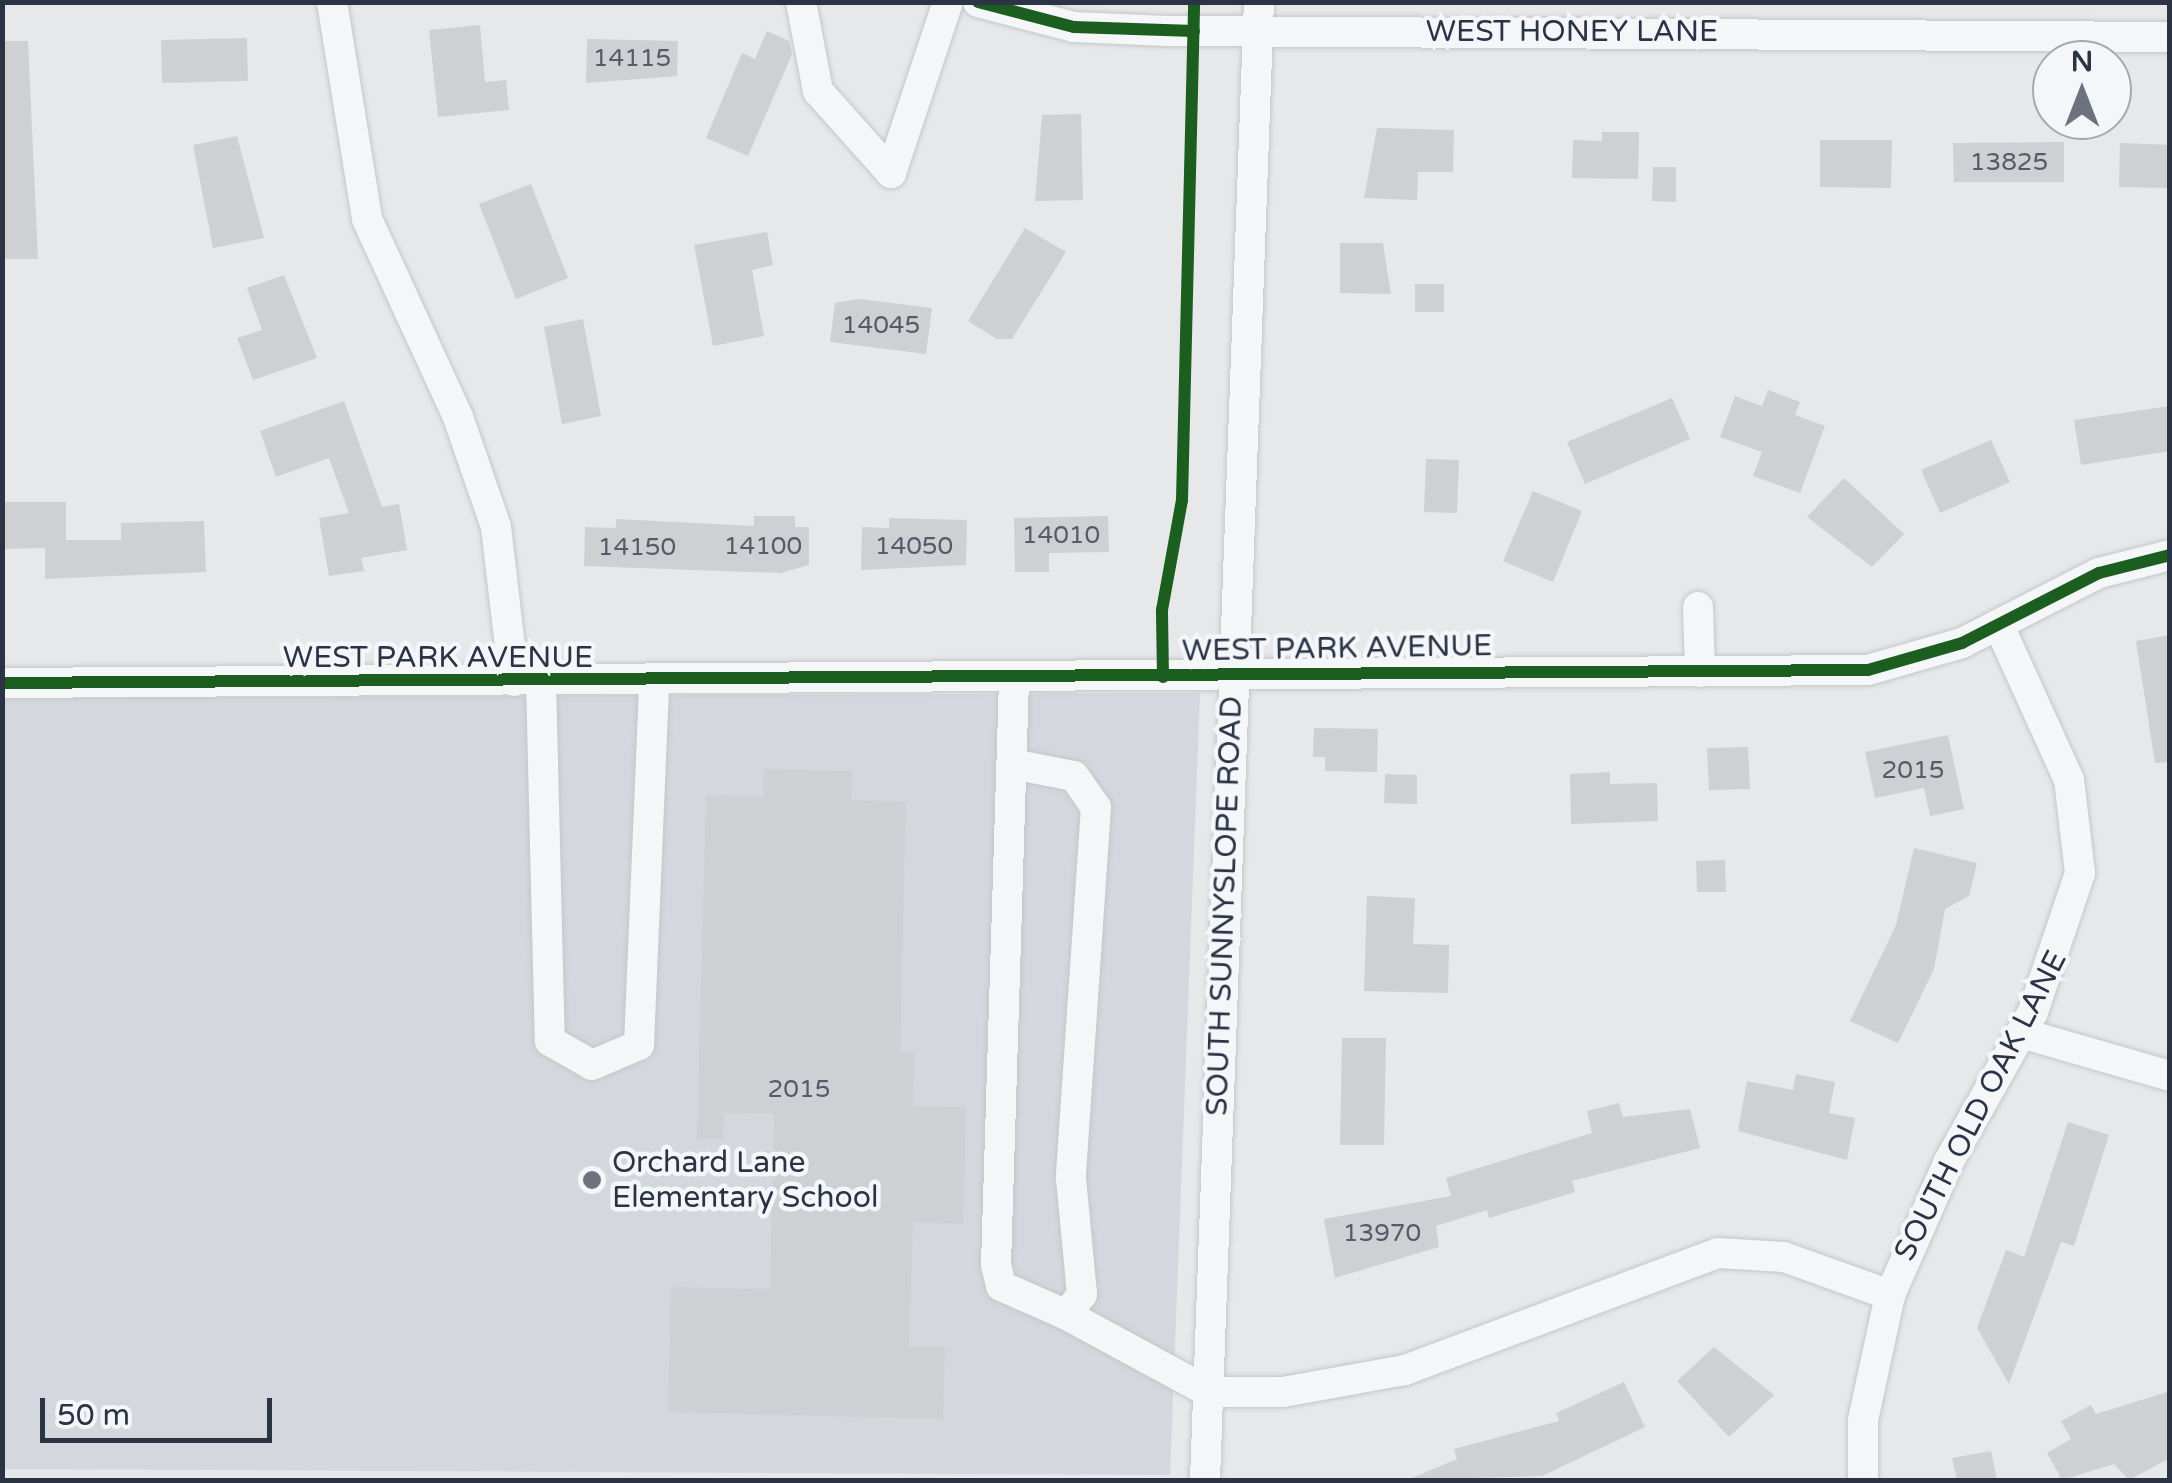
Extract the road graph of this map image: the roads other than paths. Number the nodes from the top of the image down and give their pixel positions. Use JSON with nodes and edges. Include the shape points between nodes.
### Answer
{"nodes":[{"id":1,"x":332,"y":2,"type":"edge"},
{"id":2,"x":801,"y":2,"type":"edge"},
{"id":3,"x":948,"y":2,"type":"edge"},
{"id":4,"x":978,"y":2,"type":"edge"},
{"id":5,"x":1258,"y":17,"type":"edge"},
{"id":6,"x":2170,"y":37,"type":"edge"},
{"id":7,"x":2170,"y":555,"type":"edge"},
{"id":8,"x":1698,"y":607,"type":"dead end"},
{"id":9,"x":1998,"y":626,"type":"junction"},
{"id":10,"x":1700,"y":672,"type":"junction"},
{"id":11,"x":1234,"y":676,"type":"junction"},
{"id":12,"x":1014,"y":680,"type":"junction"},
{"id":13,"x":528,"y":681,"type":"junction"},
{"id":14,"x":2,"y":683,"type":"edge"},
{"id":15,"x":654,"y":683,"type":"junction"},
{"id":16,"x":1020,"y":766,"type":"junction"},
{"id":17,"x":2022,"y":1033,"type":"junction"},
{"id":18,"x":2170,"y":1076,"type":"edge"},
{"id":19,"x":1890,"y":1294,"type":"junction"},
{"id":20,"x":1067,"y":1315,"type":"junction"},
{"id":21,"x":1209,"y":1392,"type":"junction"},
{"id":22,"x":1205,"y":1480,"type":"edge"},
{"id":23,"x":1863,"y":1480,"type":"edge"}],
"edges":[{"from":1,"to":13,"type":"street","via":[[367,219],[458,418],[496,527]]},
{"from":2,"to":3,"type":"street","via":[[818,90],[892,172]]},
{"from":4,"to":5,"type":"street","name":"WEST HONEY LANE","via":[[1074,27]]},
{"from":5,"to":6,"type":"street","name":"WEST HONEY LANE"},
{"from":5,"to":11,"type":"street","name":"SOUTH SUNNYSLOPE ROAD"},
{"from":7,"to":9,"type":"street","name":"WEST PARK AVENUE","via":[[2099,573]]},
{"from":8,"to":10,"type":"street"},
{"from":9,"to":10,"type":"street","name":"WEST PARK AVENUE","via":[[1868,670]]},
{"from":9,"to":17,"type":"street","name":"SOUTH OLD OAK LANE","via":[[2058,748],[2079,837],[2072,914]]},
{"from":10,"to":11,"type":"street","name":"WEST PARK AVENUE"},
{"from":11,"to":12,"type":"street","name":"WEST PARK AVENUE"},
{"from":11,"to":21,"type":"street","name":"SOUTH SUNNYSLOPE ROAD"},
{"from":12,"to":15,"type":"street","name":"WEST PARK AVENUE"},
{"from":12,"to":16,"type":"street"},
{"from":13,"to":14,"type":"street","name":"WEST PARK AVENUE"},
{"from":13,"to":15,"type":"street","name":"WEST PARK AVENUE"},
{"from":13,"to":15,"type":"street","via":[[550,1041],[592,1065],[638,1045]]},
{"from":16,"to":20,"type":"street","via":[[996,1265],[1001,1286]]},
{"from":16,"to":20,"type":"street","via":[[1074,776],[1096,807],[1071,1178],[1082,1294]]},
{"from":17,"to":18,"type":"street"},
{"from":17,"to":19,"type":"street","name":"SOUTH OLD OAK LANE"},
{"from":19,"to":21,"type":"street","via":[[1784,1257],[1718,1253],[1405,1370],[1282,1392]]},
{"from":19,"to":23,"type":"street","name":"SOUTH OLD OAK LANE","via":[[1862,1420]]},
{"from":20,"to":21,"type":"street"},
{"from":21,"to":22,"type":"street","name":"SOUTH SUNNYSLOPE ROAD"}]}
